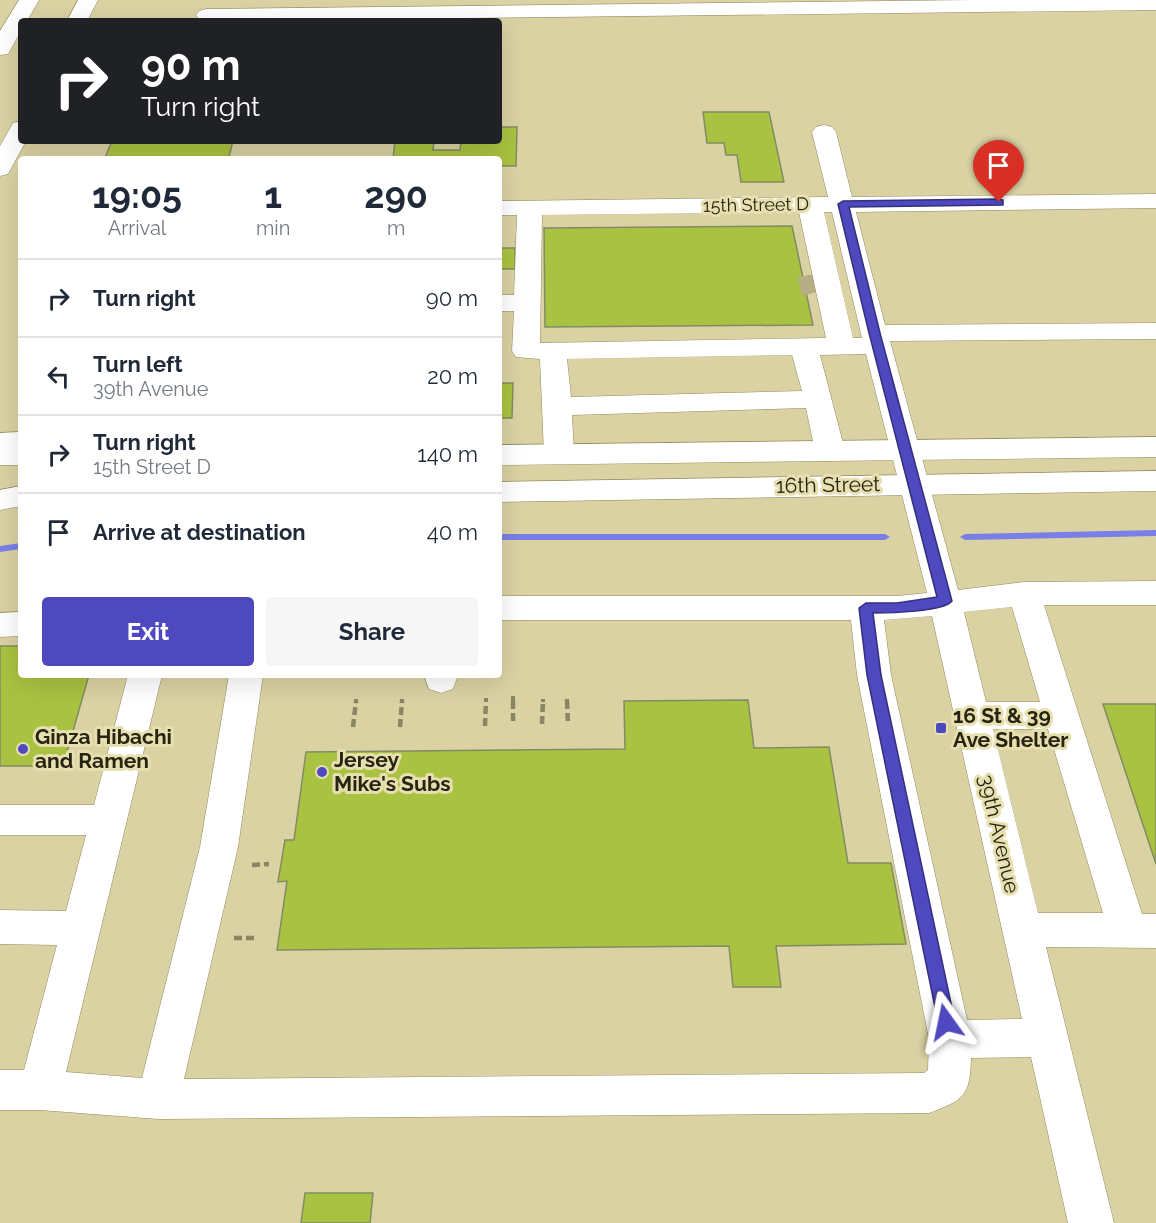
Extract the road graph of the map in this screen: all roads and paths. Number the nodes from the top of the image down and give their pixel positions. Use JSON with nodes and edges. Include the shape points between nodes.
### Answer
{"nodes":[{"id":1,"x":29,"y":0,"type":"edge"},
{"id":2,"x":88,"y":0,"type":"edge"},
{"id":3,"x":800,"y":3,"type":"edge"},
{"id":4,"x":1156,"y":4,"type":"edge"},
{"id":5,"x":206,"y":15,"type":"dead end"},
{"id":6,"x":18,"y":18,"type":"edge"},
{"id":7,"x":79,"y":18,"type":"edge"},
{"id":8,"x":18,"y":19,"type":"edge"},
{"id":9,"x":0,"y":49,"type":"edge"},
{"id":10,"x":824,"y":132,"type":"dead end"},
{"id":11,"x":18,"y":134,"type":"edge"},
{"id":12,"x":0,"y":169,"type":"edge"},
{"id":13,"x":1156,"y":201,"type":"edge"},
{"id":14,"x":843,"y":204,"type":"junction"},
{"id":15,"x":810,"y":205,"type":"junction"},
{"id":16,"x":502,"y":208,"type":"edge"},
{"id":17,"x":530,"y":208,"type":"junction"},
{"id":18,"x":502,"y":303,"type":"edge"},
{"id":19,"x":528,"y":303,"type":"junction"},
{"id":20,"x":1156,"y":331,"type":"edge"},
{"id":21,"x":876,"y":340,"type":"junction"},
{"id":22,"x":841,"y":346,"type":"junction"},
{"id":23,"x":804,"y":347,"type":"junction"},
{"id":24,"x":526,"y":352,"type":"edge"},
{"id":25,"x":818,"y":399,"type":"junction"},
{"id":26,"x":556,"y":406,"type":"junction"},
{"id":27,"x":18,"y":441,"type":"edge"},
{"id":28,"x":0,"y":442,"type":"edge"},
{"id":29,"x":1156,"y":447,"type":"edge"},
{"id":30,"x":906,"y":450,"type":"junction"},
{"id":31,"x":830,"y":451,"type":"junction"},
{"id":32,"x":559,"y":454,"type":"junction"},
{"id":33,"x":0,"y":455,"type":"edge"},
{"id":34,"x":18,"y":455,"type":"edge"},
{"id":35,"x":502,"y":455,"type":"edge"},
{"id":36,"x":1156,"y":480,"type":"edge"},
{"id":37,"x":915,"y":483,"type":"junction"},
{"id":38,"x":502,"y":492,"type":"edge"},
{"id":39,"x":1156,"y":593,"type":"edge"},
{"id":40,"x":1024,"y":594,"type":"junction"},
{"id":41,"x":945,"y":601,"type":"junction"},
{"id":42,"x":502,"y":608,"type":"edge"},
{"id":43,"x":866,"y":608,"type":"junction"},
{"id":44,"x":18,"y":624,"type":"edge"},
{"id":45,"x":0,"y":625,"type":"edge"},
{"id":46,"x":144,"y":678,"type":"edge"},
{"id":47,"x":246,"y":678,"type":"edge"},
{"id":48,"x":513,"y":696,"type":"dead end"},
{"id":49,"x":486,"y":698,"type":"dead end"},
{"id":50,"x":356,"y":699,"type":"dead end"},
{"id":51,"x":402,"y":699,"type":"dead end"},
{"id":52,"x":543,"y":699,"type":"dead end"},
{"id":53,"x":567,"y":699,"type":"dead end"},
{"id":54,"x":1060,"y":715,"type":"junction"},
{"id":55,"x":971,"y":716,"type":"junction"},
{"id":56,"x":542,"y":724,"type":"dead end"},
{"id":57,"x":568,"y":724,"type":"dead end"},
{"id":58,"x":513,"y":725,"type":"dead end"},
{"id":59,"x":485,"y":726,"type":"dead end"},
{"id":60,"x":353,"y":727,"type":"dead end"},
{"id":61,"x":400,"y":727,"type":"dead end"},
{"id":62,"x":0,"y":820,"type":"edge"},
{"id":63,"x":108,"y":820,"type":"junction"},
{"id":64,"x":0,"y":927,"type":"edge"},
{"id":65,"x":80,"y":928,"type":"junction"},
{"id":66,"x":1021,"y":930,"type":"junction"},
{"id":67,"x":1142,"y":931,"type":"edge"},
{"id":68,"x":230,"y":938,"type":"dead end"},
{"id":69,"x":258,"y":938,"type":"dead end"},
{"id":70,"x":1046,"y":1038,"type":"junction"},
{"id":71,"x":950,"y":1039,"type":"junction"},
{"id":72,"x":20,"y":1090,"type":"edge"},
{"id":73,"x":158,"y":1099,"type":"junction"},
{"id":74,"x":1091,"y":1223,"type":"edge"}],
"edges":[{"from":1,"to":6,"type":"main road"},
{"from":2,"to":7,"type":"main road"},
{"from":3,"to":4,"type":"main road"},
{"from":3,"to":5,"type":"main road"},
{"from":8,"to":9,"type":"main road"},
{"from":10,"to":14,"type":"main road","name":"39th Avenue"},
{"from":11,"to":12,"type":"main road"},
{"from":13,"to":14,"type":"main road","name":"15th Street D"},
{"from":14,"to":15,"type":"main road","name":"15th Street D"},
{"from":14,"to":21,"type":"main road","name":"39th Avenue"},
{"from":15,"to":17,"type":"main road","name":"15th Street D"},
{"from":15,"to":22,"type":"main road","via":[[819,284]]},
{"from":16,"to":17,"type":"main road","name":"15th Street D"},
{"from":17,"to":19,"type":"main road"},
{"from":18,"to":19,"type":"main road"},
{"from":19,"to":24,"type":"main road"},
{"from":20,"to":21,"type":"main road"},
{"from":21,"to":22,"type":"main road"},
{"from":21,"to":30,"type":"main road","name":"39th Avenue"},
{"from":22,"to":23,"type":"main road"},
{"from":23,"to":24,"type":"main road"},
{"from":23,"to":25,"type":"main road"},
{"from":24,"to":26,"type":"main road"},
{"from":25,"to":26,"type":"main road"},
{"from":25,"to":31,"type":"main road"},
{"from":26,"to":32,"type":"main road"},
{"from":27,"to":28,"type":"main road"},
{"from":29,"to":30,"type":"main road","name":"16th Street"},
{"from":30,"to":31,"type":"main road","name":"16th Street"},
{"from":30,"to":37,"type":"main road","name":"39th Avenue"},
{"from":31,"to":32,"type":"main road","name":"16th Street"},
{"from":32,"to":35,"type":"main road","name":"16th Street"},
{"from":33,"to":34,"type":"main road"},
{"from":36,"to":37,"type":"main road","name":"16th Street"},
{"from":37,"to":38,"type":"main road","name":"16th Street"},
{"from":37,"to":41,"type":"main road","name":"39th Avenue"},
{"from":39,"to":40,"type":"main road"},
{"from":40,"to":41,"type":"main road"},
{"from":40,"to":54,"type":"main road"},
{"from":41,"to":43,"type":"main road"},
{"from":41,"to":55,"type":"main road","name":"39th Avenue"},
{"from":42,"to":43,"type":"main road"},
{"from":43,"to":71,"type":"main road","via":[[874,675]]},
{"from":44,"to":45,"type":"main road"},
{"from":46,"to":63,"type":"main road"},
{"from":47,"to":73,"type":"main road","via":[[219,847]]},
{"from":48,"to":58,"type":"path"},
{"from":49,"to":59,"type":"path"},
{"from":50,"to":60,"type":"path"},
{"from":51,"to":61,"type":"path"},
{"from":52,"to":56,"type":"path"},
{"from":53,"to":57,"type":"path"},
{"from":54,"to":55,"type":"main road"},
{"from":54,"to":67,"type":"main road"},
{"from":55,"to":66,"type":"main road","name":"39th Avenue"},
{"from":62,"to":63,"type":"main road"},
{"from":63,"to":65,"type":"main road"},
{"from":64,"to":65,"type":"main road"},
{"from":65,"to":72,"type":"main road"},
{"from":66,"to":67,"type":"main road"},
{"from":66,"to":70,"type":"main road","name":"39th Avenue"},
{"from":68,"to":69,"type":"path"},
{"from":70,"to":71,"type":"main road"},
{"from":70,"to":74,"type":"main road","name":"39th Avenue"},
{"from":71,"to":73,"type":"main road","via":[[949,1081],[930,1093]]},
{"from":72,"to":73,"type":"main road"}]}
